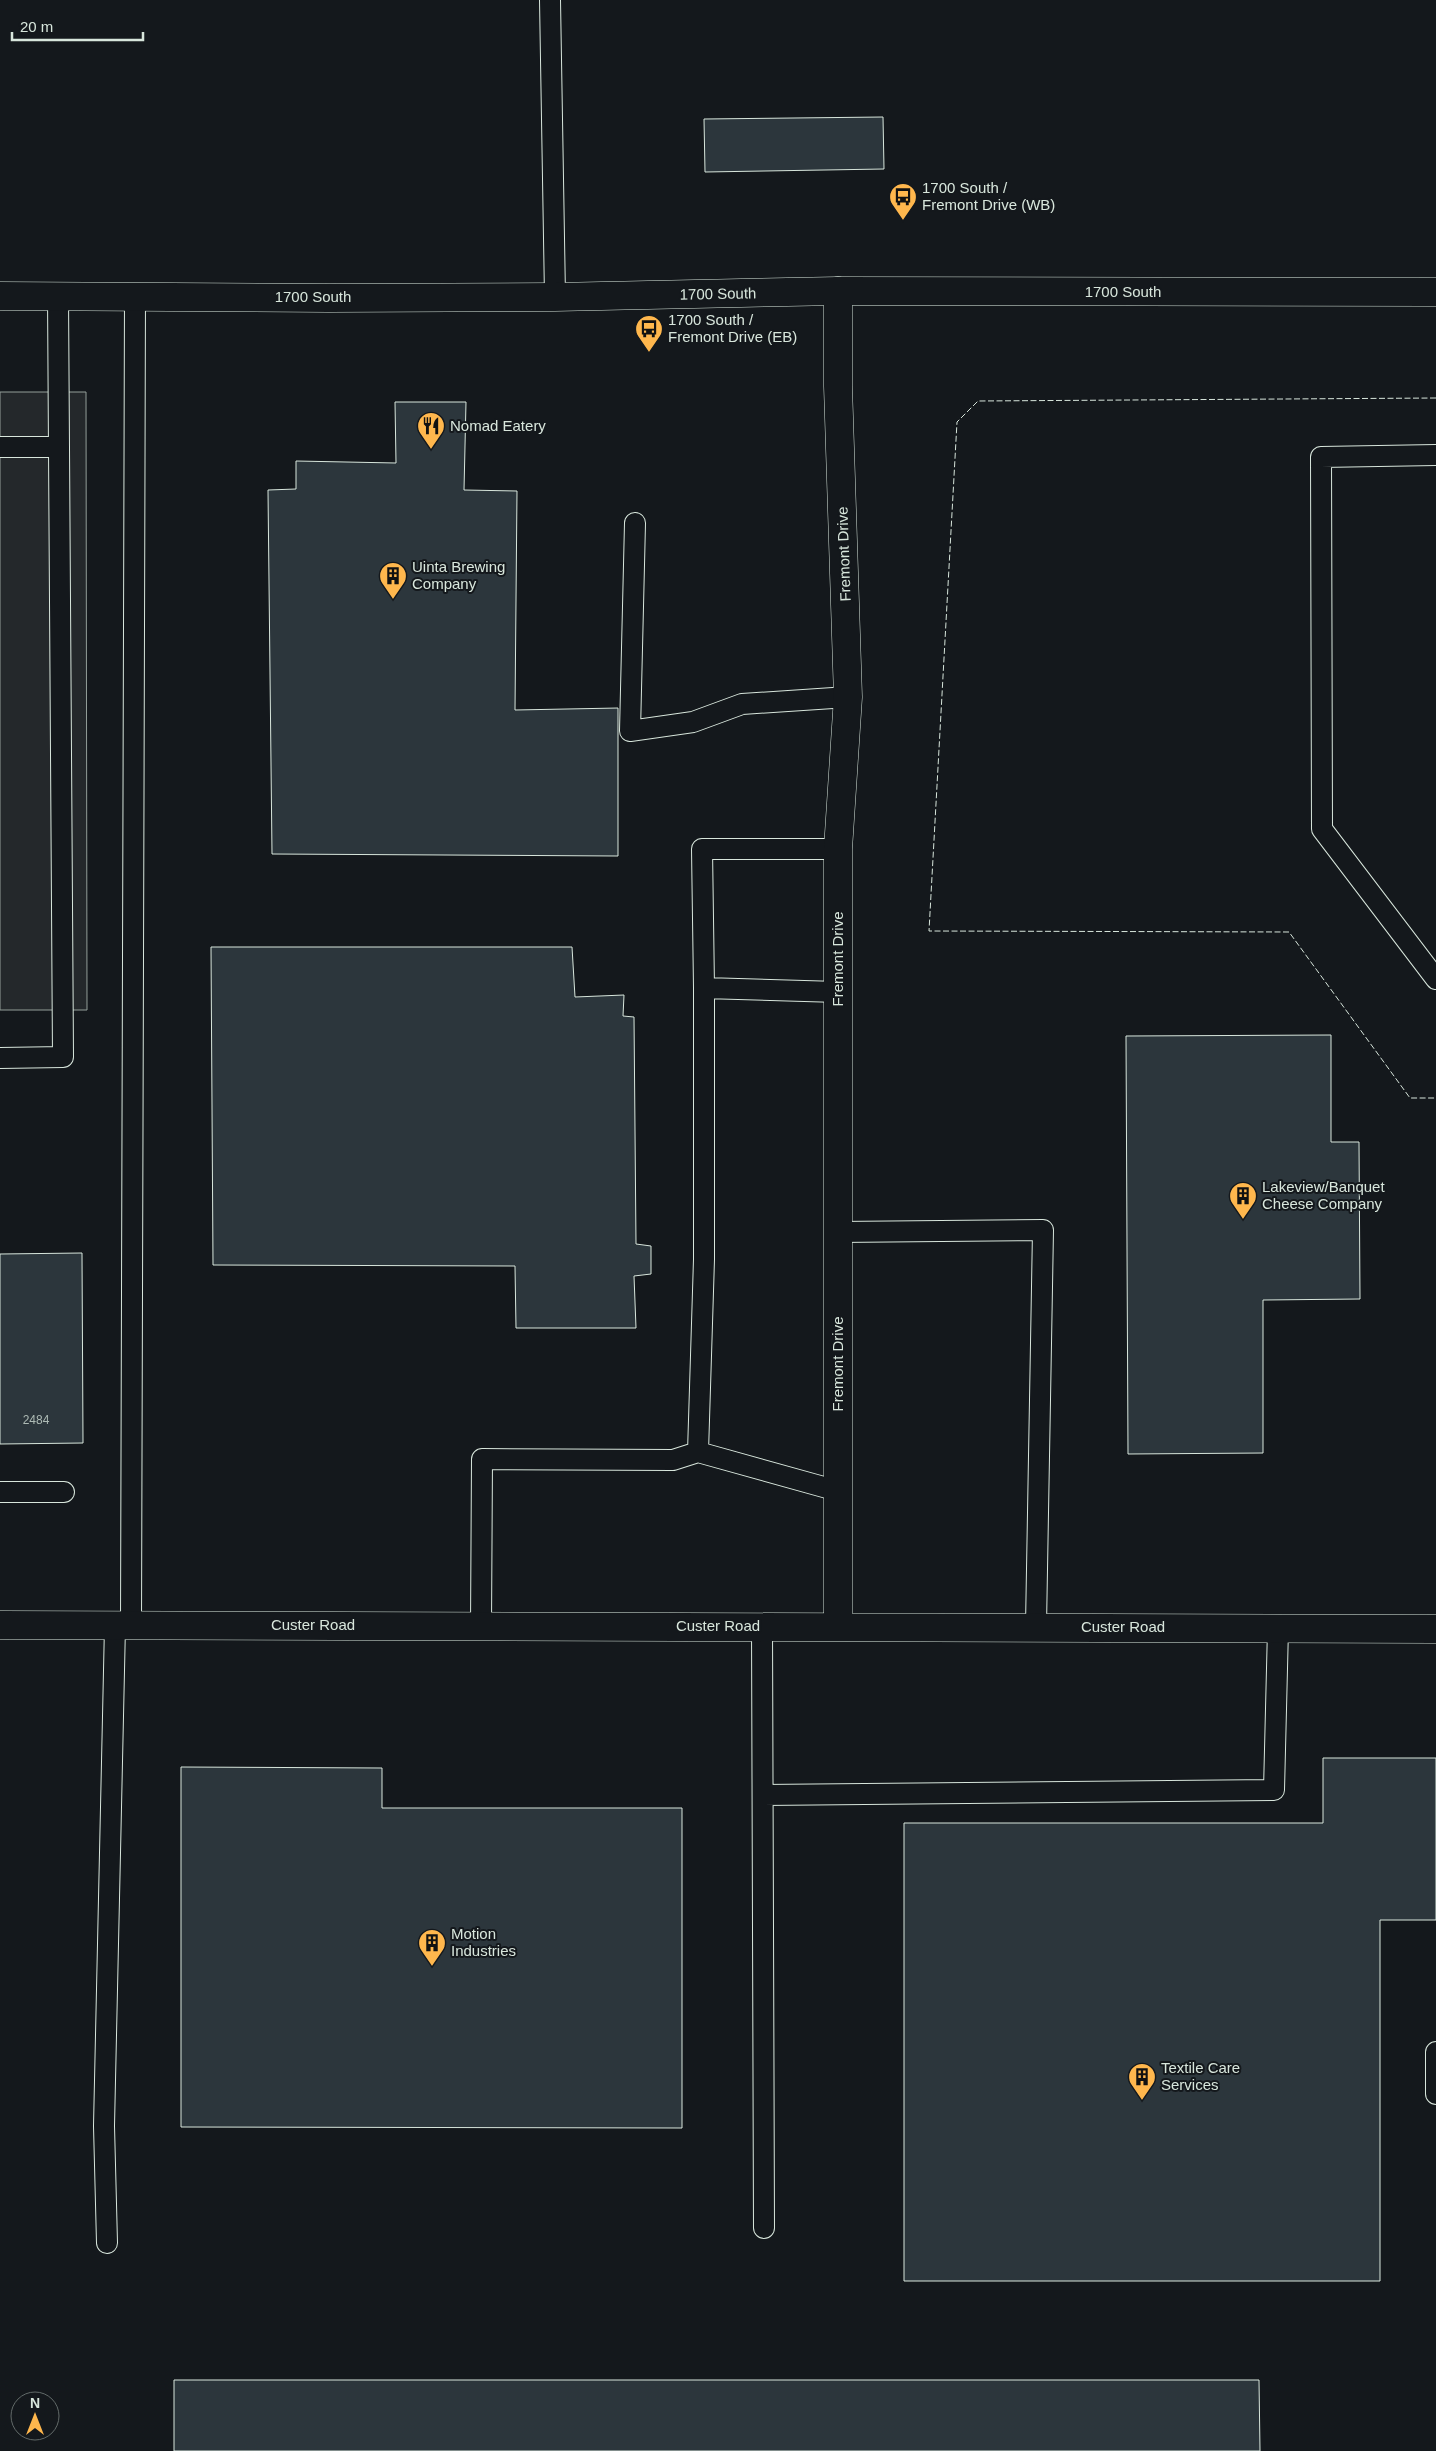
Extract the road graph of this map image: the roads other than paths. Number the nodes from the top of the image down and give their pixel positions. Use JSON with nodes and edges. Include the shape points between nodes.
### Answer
{"nodes":[{"id":1,"x":550,"y":0,"type":"edge"},
{"id":2,"x":838,"y":291,"type":"junction"},
{"id":3,"x":1436,"y":292,"type":"edge"},
{"id":4,"x":0,"y":296,"type":"edge"},
{"id":5,"x":58,"y":296,"type":"junction"},
{"id":6,"x":135,"y":296,"type":"junction"},
{"id":7,"x":555,"y":297,"type":"junction"},
{"id":8,"x":0,"y":447,"type":"edge"},
{"id":9,"x":59,"y":447,"type":"junction"},
{"id":10,"x":1436,"y":455,"type":"edge"},
{"id":11,"x":635,"y":523,"type":"dead end"},
{"id":12,"x":848,"y":698,"type":"junction"},
{"id":13,"x":838,"y":849,"type":"junction"},
{"id":14,"x":1436,"y":979,"type":"edge"},
{"id":15,"x":704,"y":988,"type":"junction"},
{"id":16,"x":838,"y":992,"type":"junction"},
{"id":17,"x":0,"y":1058,"type":"edge"},
{"id":18,"x":838,"y":1232,"type":"junction"},
{"id":19,"x":698,"y":1452,"type":"junction"},
{"id":20,"x":838,"y":1491,"type":"junction"},
{"id":21,"x":0,"y":1492,"type":"edge"},
{"id":22,"x":64,"y":1492,"type":"dead end"},
{"id":23,"x":0,"y":1625,"type":"edge"},
{"id":24,"x":123,"y":1625,"type":"junction"},
{"id":25,"x":481,"y":1626,"type":"junction"},
{"id":26,"x":762,"y":1626,"type":"junction"},
{"id":27,"x":1036,"y":1626,"type":"junction"},
{"id":28,"x":838,"y":1627,"type":"junction"},
{"id":29,"x":1278,"y":1628,"type":"junction"},
{"id":30,"x":1436,"y":1628,"type":"edge"},
{"id":31,"x":763,"y":1796,"type":"junction"},
{"id":32,"x":1436,"y":2052,"type":"edge"},
{"id":33,"x":1436,"y":2094,"type":"edge"},
{"id":34,"x":764,"y":2228,"type":"dead end"},
{"id":35,"x":107,"y":2243,"type":"dead end"}],
"edges":[{"from":1,"to":7,"type":"lane"},
{"from":2,"to":3,"type":"street","name":"1700 South"},
{"from":2,"to":7,"type":"street","name":"1700 South"},
{"from":2,"to":12,"type":"street","name":"Fremont Drive"},
{"from":4,"to":5,"type":"street","name":"1700 South"},
{"from":5,"to":6,"type":"street","name":"1700 South"},
{"from":5,"to":9,"type":"lane"},
{"from":6,"to":7,"type":"street","name":"1700 South"},
{"from":6,"to":24,"type":"lane"},
{"from":8,"to":9,"type":"lane"},
{"from":9,"to":17,"type":"lane","via":[[63,1057]]},
{"from":10,"to":14,"type":"lane","via":[[1321,457],[1322,828]]},
{"from":11,"to":12,"type":"lane","via":[[630,731],[693,722],[742,704]]},
{"from":12,"to":13,"type":"street","name":"Fremont Drive"},
{"from":13,"to":15,"type":"lane","via":[[702,849]]},
{"from":13,"to":16,"type":"street","name":"Fremont Drive"},
{"from":15,"to":16,"type":"lane"},
{"from":15,"to":19,"type":"lane","via":[[704,1259]]},
{"from":16,"to":18,"type":"street","name":"Fremont Drive"},
{"from":18,"to":20,"type":"street","name":"Fremont Drive"},
{"from":18,"to":27,"type":"lane","via":[[1043,1230]]},
{"from":19,"to":20,"type":"lane"},
{"from":19,"to":25,"type":"lane","via":[[673,1460],[482,1460]]},
{"from":20,"to":28,"type":"street","name":"Fremont Drive"},
{"from":21,"to":22,"type":"lane"},
{"from":23,"to":24,"type":"street","name":"Custer Road"},
{"from":24,"to":25,"type":"street","name":"Custer Road"},
{"from":24,"to":35,"type":"lane","via":[[104,2126]]},
{"from":25,"to":26,"type":"street","name":"Custer Road"},
{"from":26,"to":28,"type":"street","name":"Custer Road"},
{"from":26,"to":31,"type":"lane"},
{"from":27,"to":28,"type":"street","name":"Custer Road"},
{"from":27,"to":29,"type":"street","name":"Custer Road"},
{"from":29,"to":30,"type":"street","name":"Custer Road"},
{"from":29,"to":31,"type":"lane","via":[[1274,1790]]},
{"from":31,"to":34,"type":"lane"},
{"from":32,"to":33,"type":"lane"}]}
